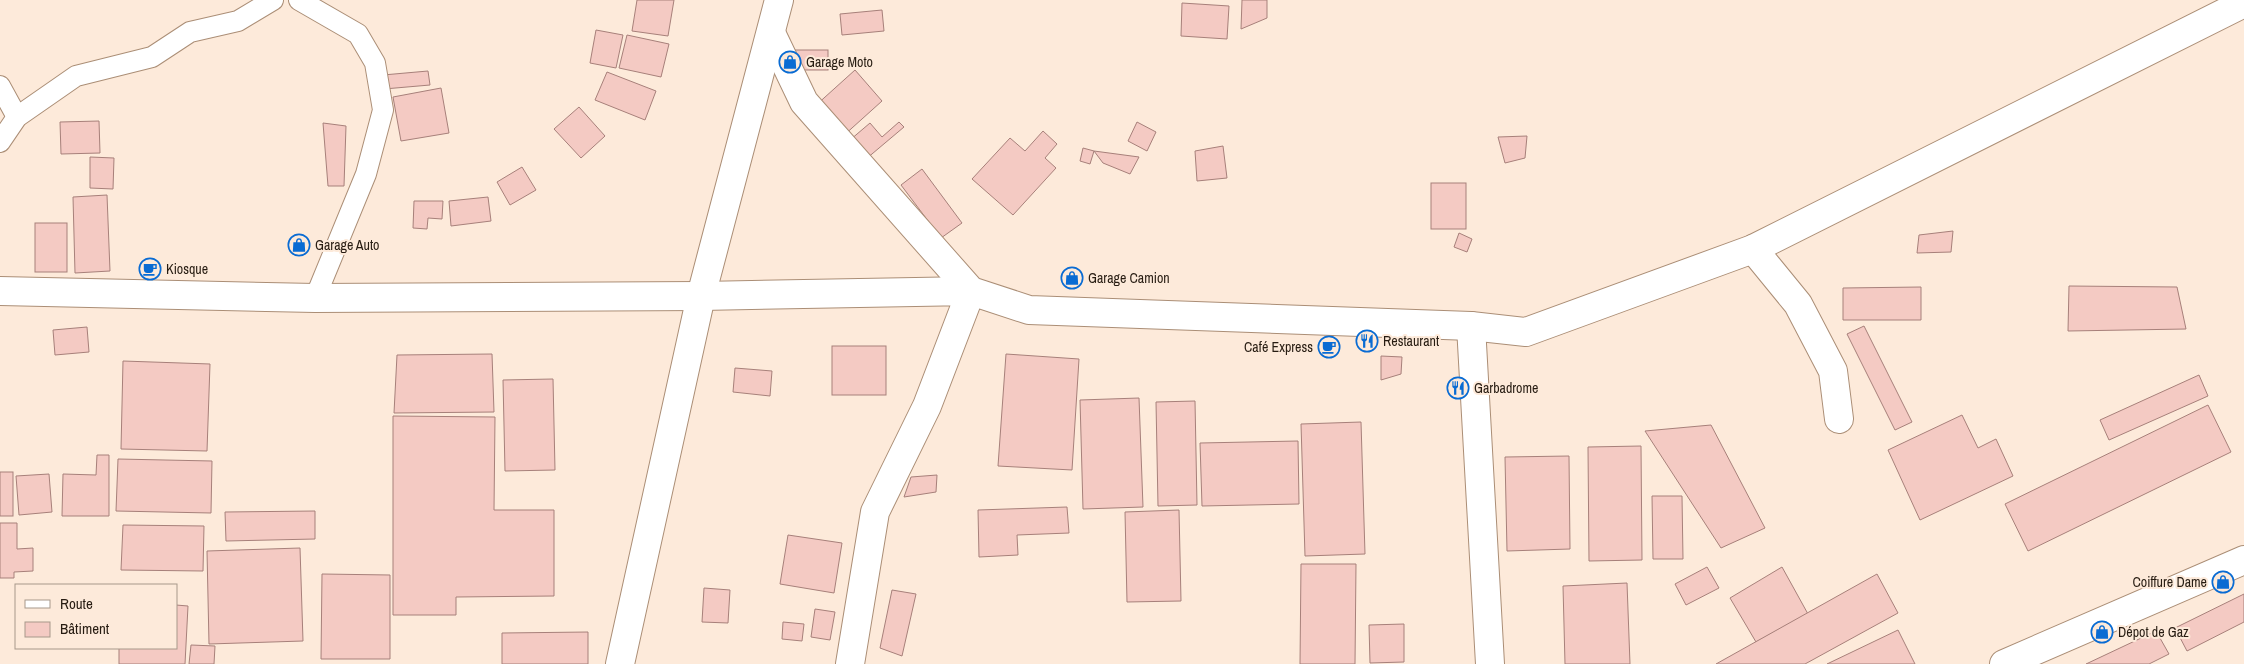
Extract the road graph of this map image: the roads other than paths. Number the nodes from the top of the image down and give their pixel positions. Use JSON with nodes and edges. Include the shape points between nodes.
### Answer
{"nodes":[{"id":1,"x":273,"y":0,"type":"edge"},
{"id":2,"x":299,"y":0,"type":"edge"},
{"id":3,"x":779,"y":0,"type":"edge"},
{"id":4,"x":2244,"y":3,"type":"edge"},
{"id":5,"x":771,"y":33,"type":"junction"},
{"id":6,"x":0,"y":86,"type":"edge"},
{"id":7,"x":17,"y":118,"type":"junction"},
{"id":8,"x":0,"y":142,"type":"edge"},
{"id":9,"x":1753,"y":249,"type":"junction"},
{"id":10,"x":0,"y":291,"type":"edge"},
{"id":11,"x":971,"y":291,"type":"junction"},
{"id":12,"x":701,"y":296,"type":"junction"},
{"id":13,"x":315,"y":298,"type":"junction"},
{"id":14,"x":1470,"y":326,"type":"junction"},
{"id":15,"x":1839,"y":419,"type":"dead end"},
{"id":16,"x":2244,"y":560,"type":"edge"},
{"id":17,"x":620,"y":664,"type":"edge"},
{"id":18,"x":850,"y":664,"type":"edge"},
{"id":19,"x":1490,"y":664,"type":"edge"},
{"id":20,"x":2004,"y":664,"type":"edge"}],
"edges":[{"from":1,"to":7,"type":"lane","via":[[238,21],[190,32],[152,57],[76,76]]},
{"from":2,"to":13,"type":"lane","via":[[358,34],[375,63],[383,110],[366,174]]},
{"from":3,"to":5,"type":"street"},
{"from":4,"to":9,"type":"street"},
{"from":5,"to":11,"type":"street","via":[[804,102]]},
{"from":5,"to":12,"type":"street"},
{"from":6,"to":7,"type":"lane"},
{"from":7,"to":8,"type":"lane"},
{"from":9,"to":14,"type":"street","via":[[1526,332]]},
{"from":9,"to":15,"type":"street","via":[[1798,304],[1833,371]]},
{"from":10,"to":13,"type":"street"},
{"from":11,"to":12,"type":"street"},
{"from":11,"to":14,"type":"street","via":[[1029,310]]},
{"from":11,"to":18,"type":"street","via":[[927,406],[875,512]]},
{"from":12,"to":13,"type":"street"},
{"from":12,"to":17,"type":"street"},
{"from":14,"to":19,"type":"street"},
{"from":16,"to":20,"type":"street"}]}
